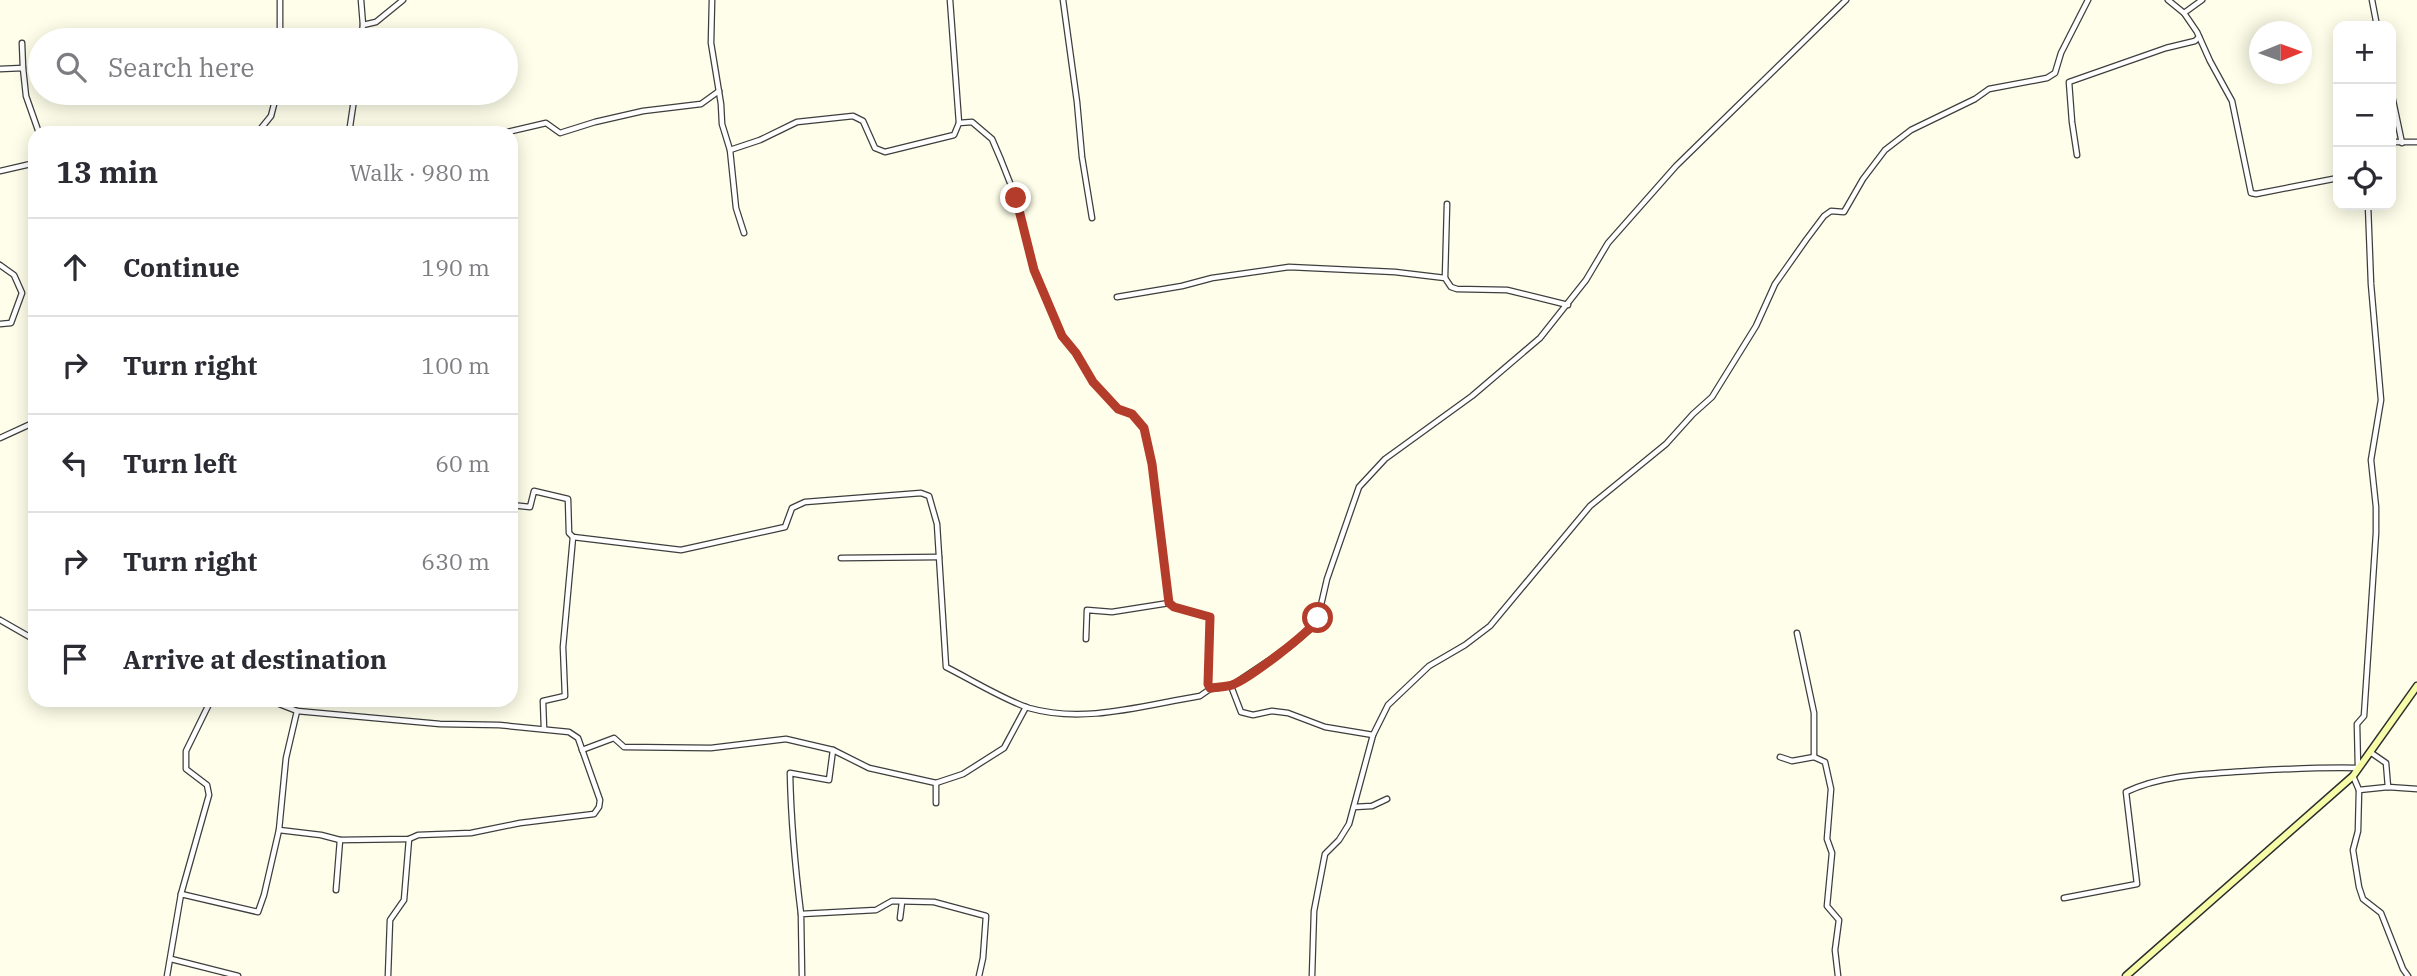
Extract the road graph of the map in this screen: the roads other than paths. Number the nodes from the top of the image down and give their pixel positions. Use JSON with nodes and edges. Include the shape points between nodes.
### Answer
{"nodes":[{"id":1,"x":280,"y":0,"type":"edge"},
{"id":2,"x":360,"y":0,"type":"edge"},
{"id":3,"x":403,"y":0,"type":"edge"},
{"id":4,"x":712,"y":0,"type":"edge"},
{"id":5,"x":950,"y":0,"type":"edge"},
{"id":6,"x":1063,"y":0,"type":"edge"},
{"id":7,"x":1846,"y":0,"type":"edge"},
{"id":8,"x":2088,"y":0,"type":"edge"},
{"id":9,"x":2168,"y":0,"type":"edge"},
{"id":10,"x":2202,"y":0,"type":"edge"},
{"id":11,"x":2372,"y":0,"type":"edge"},
{"id":12,"x":2184,"y":13,"type":"junction"},
{"id":13,"x":2376,"y":21,"type":"edge"},
{"id":14,"x":363,"y":25,"type":"junction"},
{"id":15,"x":280,"y":28,"type":"edge"},
{"id":16,"x":363,"y":28,"type":"edge"},
{"id":17,"x":2199,"y":37,"type":"junction"},
{"id":18,"x":22,"y":43,"type":"dead end"},
{"id":19,"x":23,"y":68,"type":"junction"},
{"id":20,"x":0,"y":69,"type":"edge"},
{"id":21,"x":719,"y":91,"type":"junction"},
{"id":22,"x":28,"y":102,"type":"edge"},
{"id":23,"x":29,"y":105,"type":"edge"},
{"id":24,"x":274,"y":105,"type":"edge"},
{"id":25,"x":353,"y":105,"type":"edge"},
{"id":26,"x":2396,"y":115,"type":"edge"},
{"id":27,"x":959,"y":123,"type":"junction"},
{"id":28,"x":36,"y":126,"type":"edge"},
{"id":29,"x":263,"y":126,"type":"edge"},
{"id":30,"x":350,"y":126,"type":"edge"},
{"id":31,"x":518,"y":130,"type":"edge"},
{"id":32,"x":2396,"y":142,"type":"edge"},
{"id":33,"x":2417,"y":142,"type":"edge"},
{"id":34,"x":2402,"y":143,"type":"junction"},
{"id":35,"x":730,"y":150,"type":"junction"},
{"id":36,"x":2077,"y":155,"type":"dead end"},
{"id":37,"x":28,"y":165,"type":"edge"},
{"id":38,"x":0,"y":171,"type":"edge"},
{"id":39,"x":2333,"y":179,"type":"edge"},
{"id":40,"x":1447,"y":204,"type":"dead end"},
{"id":41,"x":2368,"y":210,"type":"edge"},
{"id":42,"x":1092,"y":218,"type":"dead end"},
{"id":43,"x":744,"y":233,"type":"dead end"},
{"id":44,"x":0,"y":265,"type":"edge"},
{"id":45,"x":1445,"y":278,"type":"junction"},
{"id":46,"x":1118,"y":297,"type":"dead end"},
{"id":47,"x":1568,"y":305,"type":"junction"},
{"id":48,"x":0,"y":324,"type":"edge"},
{"id":49,"x":28,"y":425,"type":"edge"},
{"id":50,"x":0,"y":438,"type":"edge"},
{"id":51,"x":518,"y":506,"type":"edge"},
{"id":52,"x":573,"y":537,"type":"junction"},
{"id":53,"x":841,"y":558,"type":"dead end"},
{"id":54,"x":939,"y":558,"type":"junction"},
{"id":55,"x":1169,"y":603,"type":"junction"},
{"id":56,"x":0,"y":620,"type":"edge"},
{"id":57,"x":1797,"y":633,"type":"dead end"},
{"id":58,"x":28,"y":636,"type":"edge"},
{"id":59,"x":1086,"y":639,"type":"dead end"},
{"id":60,"x":1231,"y":685,"type":"junction"},
{"id":61,"x":2417,"y":685,"type":"edge"},
{"id":62,"x":1210,"y":688,"type":"junction"},
{"id":63,"x":208,"y":707,"type":"edge"},
{"id":64,"x":289,"y":707,"type":"edge"},
{"id":65,"x":1026,"y":707,"type":"junction"},
{"id":66,"x":297,"y":710,"type":"junction"},
{"id":67,"x":544,"y":729,"type":"junction"},
{"id":68,"x":1373,"y":735,"type":"junction"},
{"id":69,"x":582,"y":750,"type":"junction"},
{"id":70,"x":833,"y":750,"type":"junction"},
{"id":71,"x":2370,"y":752,"type":"junction"},
{"id":72,"x":1780,"y":757,"type":"dead end"},
{"id":73,"x":1814,"y":757,"type":"junction"},
{"id":74,"x":2358,"y":768,"type":"junction"},
{"id":75,"x":2353,"y":776,"type":"junction"},
{"id":76,"x":936,"y":783,"type":"junction"},
{"id":77,"x":2388,"y":787,"type":"junction"},
{"id":78,"x":2417,"y":789,"type":"edge"},
{"id":79,"x":2359,"y":790,"type":"junction"},
{"id":80,"x":1387,"y":799,"type":"dead end"},
{"id":81,"x":936,"y":803,"type":"dead end"},
{"id":82,"x":1354,"y":807,"type":"junction"},
{"id":83,"x":279,"y":830,"type":"junction"},
{"id":84,"x":340,"y":839,"type":"junction"},
{"id":85,"x":410,"y":839,"type":"junction"},
{"id":86,"x":336,"y":890,"type":"dead end"},
{"id":87,"x":181,"y":894,"type":"junction"},
{"id":88,"x":2064,"y":898,"type":"dead end"},
{"id":89,"x":902,"y":902,"type":"junction"},
{"id":90,"x":801,"y":914,"type":"junction"},
{"id":91,"x":900,"y":918,"type":"dead end"},
{"id":92,"x":171,"y":958,"type":"junction"},
{"id":93,"x":167,"y":976,"type":"edge"},
{"id":94,"x":237,"y":976,"type":"edge"},
{"id":95,"x":388,"y":976,"type":"edge"},
{"id":96,"x":802,"y":976,"type":"edge"},
{"id":97,"x":979,"y":976,"type":"edge"},
{"id":98,"x":1312,"y":976,"type":"edge"},
{"id":99,"x":1838,"y":976,"type":"edge"},
{"id":100,"x":2126,"y":976,"type":"edge"},
{"id":101,"x":2408,"y":976,"type":"edge"}],
"edges":[{"from":1,"to":15,"type":"street"},
{"from":2,"to":14,"type":"street"},
{"from":3,"to":14,"type":"street","via":[[376,22]]},
{"from":4,"to":21,"type":"street","via":[[711,43]]},
{"from":5,"to":27,"type":"street"},
{"from":6,"to":42,"type":"street"},
{"from":7,"to":47,"type":"street","via":[[1676,166],[1608,243]]},
{"from":8,"to":68,"type":"street","via":[[2055,73],[1989,89],[1911,130],[1885,150],[1844,212],[1831,211],[1824,216],[1805,240],[1712,397],[1666,444],[1590,506],[1490,626],[1417,675],[1388,705]]},
{"from":9,"to":12,"type":"street"},
{"from":10,"to":12,"type":"street"},
{"from":11,"to":13,"type":"street"},
{"from":12,"to":17,"type":"street"},
{"from":14,"to":16,"type":"street"},
{"from":17,"to":36,"type":"street","via":[[2069,82]]},
{"from":17,"to":39,"type":"street","via":[[2232,101],[2251,193]]},
{"from":18,"to":19,"type":"street"},
{"from":19,"to":20,"type":"street"},
{"from":19,"to":22,"type":"street"},
{"from":21,"to":31,"type":"street","via":[[701,104],[643,111],[559,133],[547,123]]},
{"from":21,"to":35,"type":"street"},
{"from":23,"to":28,"type":"street"},
{"from":24,"to":29,"type":"street"},
{"from":25,"to":30,"type":"street"},
{"from":26,"to":34,"type":"street"},
{"from":27,"to":35,"type":"street","via":[[954,135],[885,152],[875,148],[863,121],[853,116],[797,122]]},
{"from":27,"to":55,"type":"street","via":[[972,122],[992,139],[1016,198],[1041,289],[1062,336],[1093,382],[1144,428]]},
{"from":32,"to":34,"type":"street"},
{"from":33,"to":34,"type":"street"},
{"from":35,"to":43,"type":"street","via":[[736,208]]},
{"from":37,"to":38,"type":"street"},
{"from":40,"to":45,"type":"street"},
{"from":41,"to":74,"type":"street","via":[[2381,400],[2371,460],[2376,533],[2364,716],[2357,724]]},
{"from":44,"to":48,"type":"street","via":[[14,275],[22,293],[11,323]]},
{"from":45,"to":46,"type":"street","via":[[1289,267]]},
{"from":45,"to":47,"type":"street","via":[[1457,289],[1507,290]]},
{"from":47,"to":60,"type":"street","via":[[1513,363],[1385,459],[1359,487],[1314,626]]},
{"from":49,"to":50,"type":"street"},
{"from":51,"to":52,"type":"street","via":[[530,507],[534,491],[568,499]]},
{"from":52,"to":54,"type":"street","via":[[681,550],[785,527],[792,508],[805,502],[921,493],[929,496],[937,523]]},
{"from":52,"to":67,"type":"street","via":[[563,647],[565,696],[543,701]]},
{"from":53,"to":54,"type":"street"},
{"from":54,"to":65,"type":"street","via":[[946,667]]},
{"from":55,"to":59,"type":"street","via":[[1087,610]]},
{"from":55,"to":62,"type":"street","via":[[1210,617]]},
{"from":56,"to":58,"type":"street"},
{"from":57,"to":73,"type":"street","via":[[1814,713]]},
{"from":60,"to":62,"type":"street"},
{"from":60,"to":68,"type":"street","via":[[1241,712],[1288,713],[1325,727]]},
{"from":61,"to":71,"type":"street"},
{"from":62,"to":65,"type":"street","via":[[1200,696],[1080,716]]},
{"from":63,"to":87,"type":"street","via":[[186,751],[186,769],[207,785],[209,794]]},
{"from":64,"to":66,"type":"street"},
{"from":65,"to":76,"type":"street","via":[[1004,748],[963,774]]},
{"from":66,"to":67,"type":"street"},
{"from":66,"to":83,"type":"street","via":[[286,758]]},
{"from":67,"to":69,"type":"street","via":[[569,733],[578,738]]},
{"from":68,"to":82,"type":"street"},
{"from":69,"to":70,"type":"street","via":[[614,738],[624,747],[711,748],[786,739]]},
{"from":69,"to":85,"type":"street","via":[[600,800],[594,814]]},
{"from":70,"to":76,"type":"street","via":[[869,768]]},
{"from":70,"to":90,"type":"street","via":[[829,780],[790,773],[792,845]]},
{"from":71,"to":74,"type":"street"},
{"from":71,"to":77,"type":"street","via":[[2386,763]]},
{"from":72,"to":73,"type":"street","via":[[1791,761]]},
{"from":73,"to":99,"type":"street","via":[[1825,762],[1831,789],[1827,906],[1839,920]]},
{"from":74,"to":75,"type":"street"},
{"from":74,"to":88,"type":"street","via":[[2209,774],[2141,784],[2126,792],[2137,884]]},
{"from":75,"to":79,"type":"street"},
{"from":75,"to":100,"type":"street"},
{"from":76,"to":81,"type":"street"},
{"from":77,"to":78,"type":"street"},
{"from":77,"to":79,"type":"street"},
{"from":79,"to":101,"type":"street","via":[[2353,850],[2359,887],[2363,899],[2381,913]]},
{"from":80,"to":82,"type":"street"},
{"from":82,"to":98,"type":"street","via":[[1349,824],[1325,854],[1314,911]]},
{"from":83,"to":84,"type":"street"},
{"from":83,"to":87,"type":"street","via":[[258,912]]},
{"from":84,"to":85,"type":"street"},
{"from":84,"to":86,"type":"street"},
{"from":85,"to":95,"type":"street","via":[[404,900],[390,920]]},
{"from":87,"to":92,"type":"street"},
{"from":89,"to":90,"type":"street","via":[[892,901],[876,910]]},
{"from":89,"to":91,"type":"street"},
{"from":89,"to":97,"type":"street","via":[[934,902],[986,916]]},
{"from":90,"to":96,"type":"street"},
{"from":92,"to":93,"type":"street"},
{"from":92,"to":94,"type":"street"}]}
